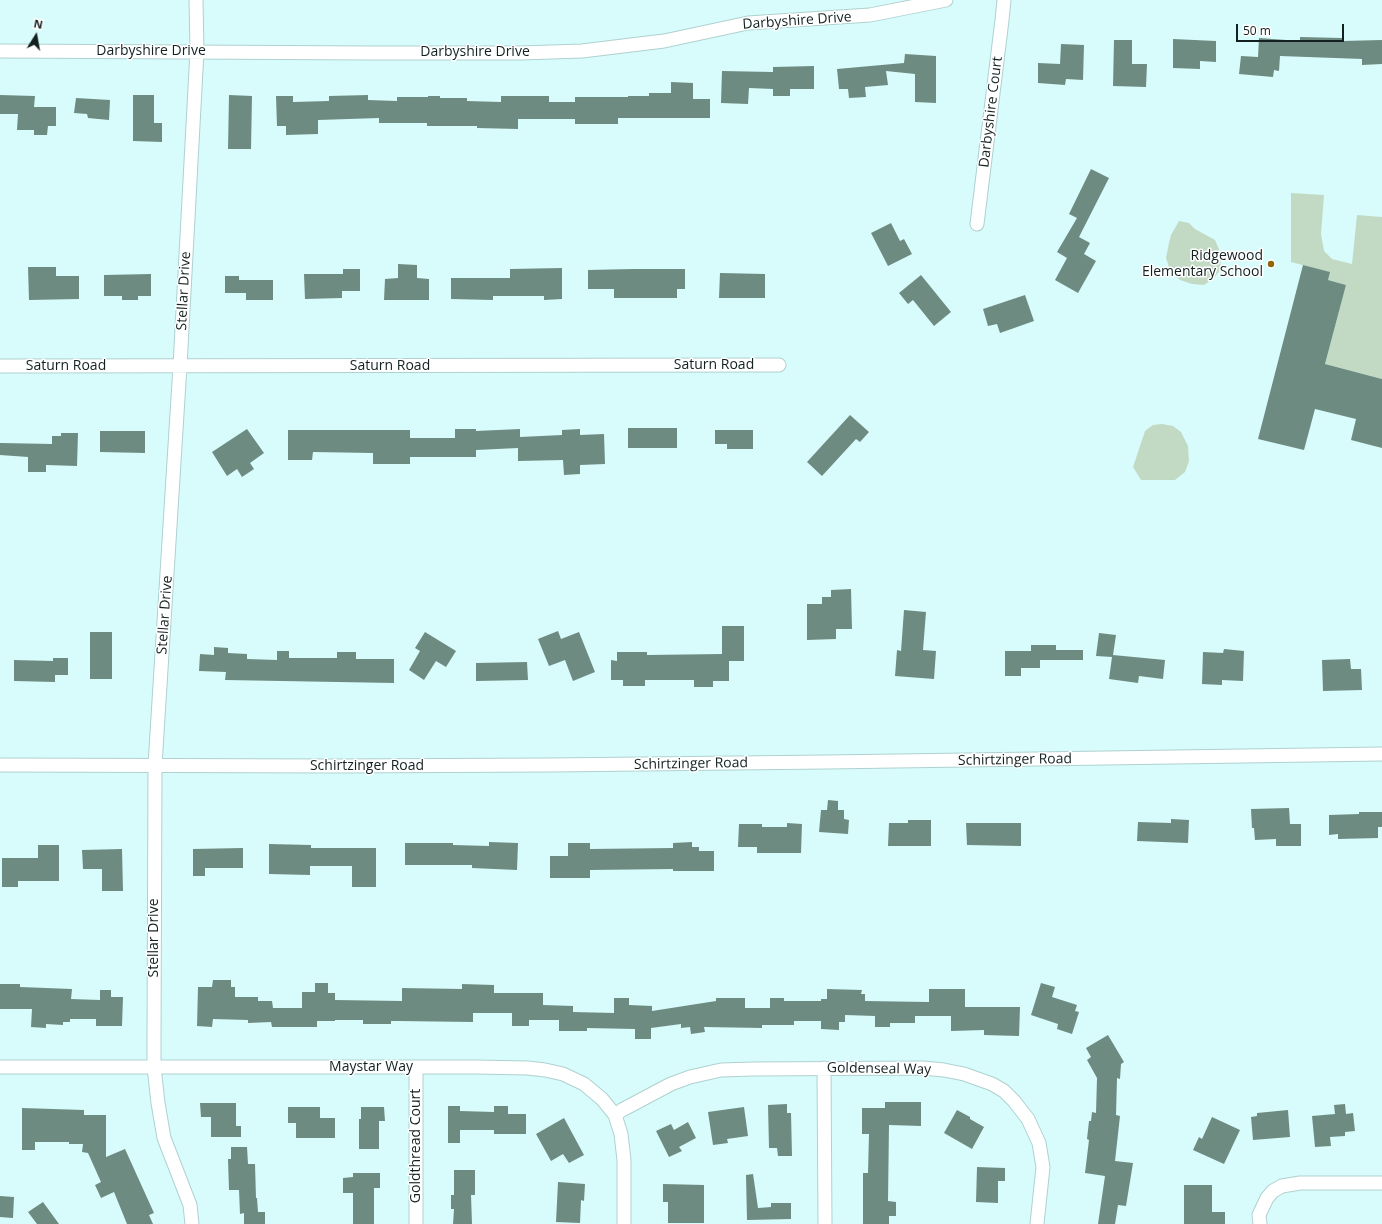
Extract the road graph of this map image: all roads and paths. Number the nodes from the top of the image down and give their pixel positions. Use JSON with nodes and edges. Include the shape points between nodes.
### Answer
{"nodes":[{"id":1,"x":196,"y":0,"type":"edge"},
{"id":2,"x":946,"y":0,"type":"edge"},
{"id":3,"x":1004,"y":0,"type":"edge"},
{"id":4,"x":0,"y":51,"type":"edge"},
{"id":5,"x":197,"y":51,"type":"junction"},
{"id":6,"x":977,"y":224,"type":"dead end"},
{"id":7,"x":779,"y":365,"type":"dead end"},
{"id":8,"x":0,"y":366,"type":"edge"},
{"id":9,"x":180,"y":366,"type":"junction"},
{"id":10,"x":1382,"y":754,"type":"edge"},
{"id":11,"x":0,"y":764,"type":"edge"},
{"id":12,"x":155,"y":765,"type":"junction"},
{"id":13,"x":0,"y":1067,"type":"edge"},
{"id":14,"x":154,"y":1067,"type":"junction"},
{"id":15,"x":416,"y":1067,"type":"junction"},
{"id":16,"x":824,"y":1068,"type":"junction"},
{"id":17,"x":615,"y":1115,"type":"junction"},
{"id":18,"x":1382,"y":1182,"type":"edge"},
{"id":19,"x":192,"y":1224,"type":"edge"},
{"id":20,"x":416,"y":1224,"type":"edge"},
{"id":21,"x":624,"y":1224,"type":"edge"},
{"id":22,"x":825,"y":1224,"type":"edge"},
{"id":23,"x":1037,"y":1224,"type":"edge"},
{"id":24,"x":1260,"y":1224,"type":"edge"}],
"edges":[{"from":1,"to":5,"type":"street","name":"Stellar Drive"},
{"from":2,"to":5,"type":"street","name":"Darbyshire Drive","via":[[870,15],[748,22],[664,41],[582,51]]},
{"from":3,"to":6,"type":"street","name":"Darbyshire Court"},
{"from":4,"to":5,"type":"street","name":"Darbyshire Drive"},
{"from":5,"to":9,"type":"street","name":"Stellar Drive"},
{"from":7,"to":9,"type":"street","name":"Saturn Road"},
{"from":8,"to":9,"type":"street","name":"Saturn Road"},
{"from":9,"to":12,"type":"street","name":"Stellar Drive"},
{"from":10,"to":12,"type":"street","name":"Schirtzinger Road","via":[[635,764]]},
{"from":11,"to":12,"type":"street","name":"Schirtzinger Road"},
{"from":12,"to":14,"type":"street","name":"Stellar Drive"},
{"from":13,"to":14,"type":"street","name":"Maystar Way"},
{"from":14,"to":15,"type":"street","name":"Maystar Way"},
{"from":14,"to":19,"type":"street","name":"Stellar Drive","via":[[164,1138],[190,1205]]},
{"from":15,"to":17,"type":"street","name":"Maystar Way","via":[[545,1070],[563,1074],[584,1084],[602,1099]]},
{"from":15,"to":20,"type":"street","name":"Goldthread Court"},
{"from":16,"to":17,"type":"street","name":"Goldenseal Way","via":[[721,1070],[671,1084]]},
{"from":16,"to":22,"type":"street"},
{"from":16,"to":23,"type":"street","name":"Goldenseal Way","via":[[944,1070],[964,1074],[1004,1091],[1028,1119],[1038,1143],[1043,1167]]},
{"from":17,"to":21,"type":"street","name":"Maystar Way","via":[[621,1134],[624,1160]]},
{"from":18,"to":24,"type":"street","via":[[1282,1186],[1267,1198],[1259,1215]]}]}
